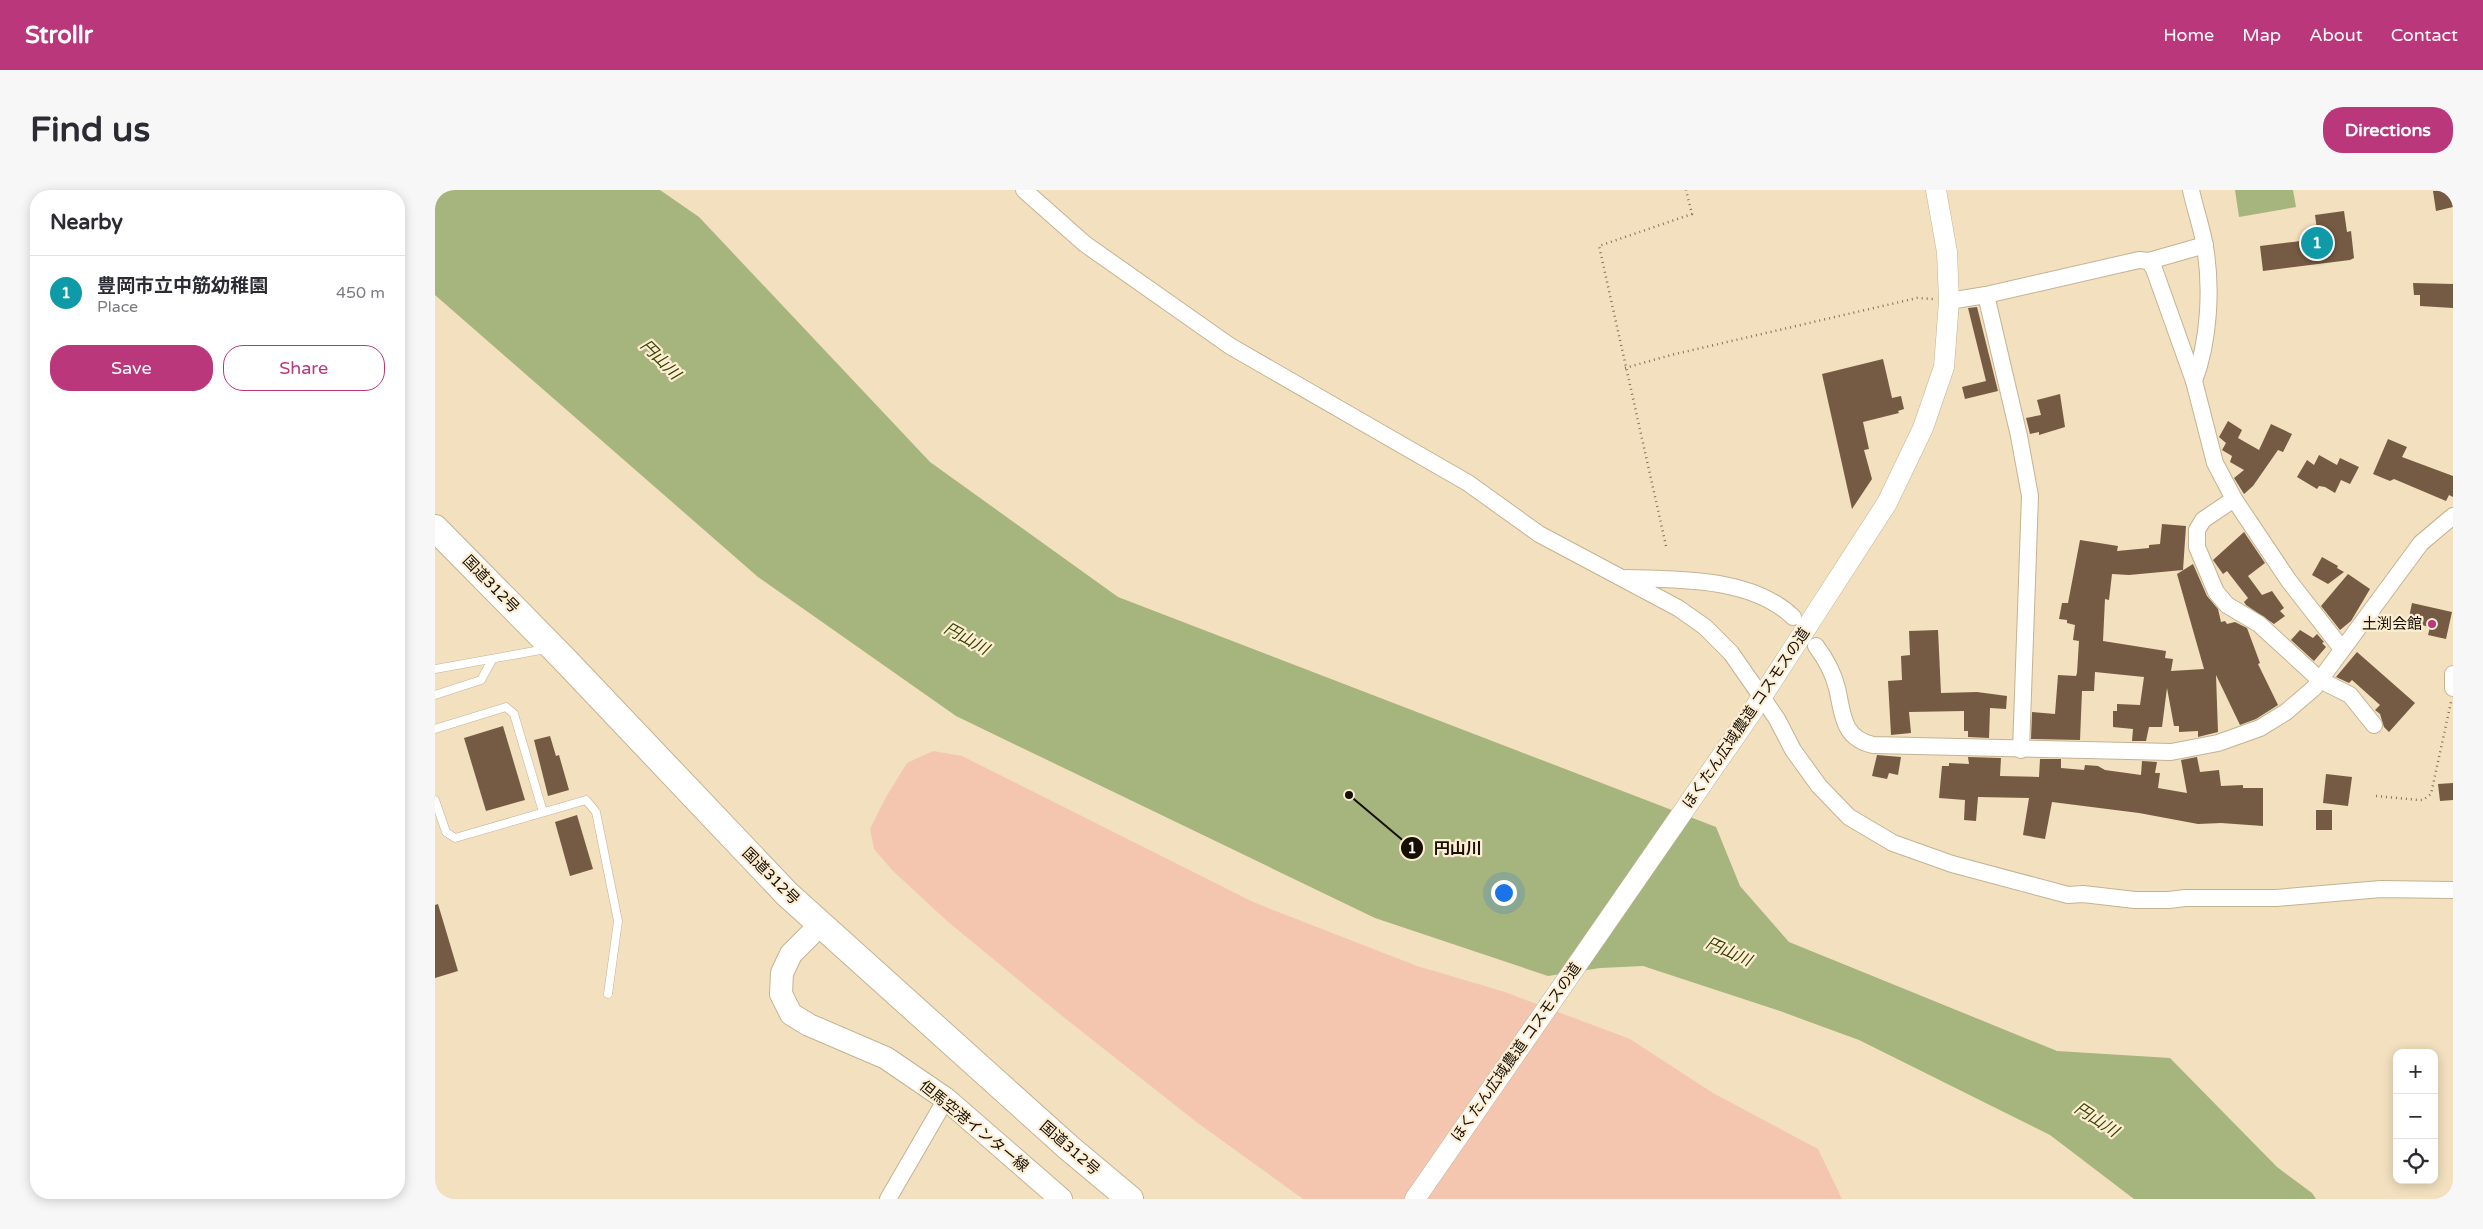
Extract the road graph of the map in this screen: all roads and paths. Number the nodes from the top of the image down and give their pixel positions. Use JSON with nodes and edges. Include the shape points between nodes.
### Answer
{"nodes":[{"id":1,"x":1024,"y":190,"type":"edge"},
{"id":2,"x":1686,"y":190,"type":"edge"},
{"id":3,"x":1936,"y":190,"type":"edge"},
{"id":4,"x":2191,"y":190,"type":"edge"},
{"id":5,"x":2205,"y":245,"type":"junction"},
{"id":6,"x":2149,"y":261,"type":"junction"},
{"id":7,"x":1986,"y":295,"type":"junction"},
{"id":8,"x":1949,"y":301,"type":"junction"},
{"id":9,"x":1625,"y":368,"type":"junction"},
{"id":10,"x":2194,"y":381,"type":"junction"},
{"id":11,"x":2234,"y":499,"type":"junction"},
{"id":12,"x":2453,"y":516,"type":"edge"},
{"id":13,"x":435,"y":528,"type":"edge"},
{"id":14,"x":1666,"y":546,"type":"dead end"},
{"id":15,"x":1624,"y":578,"type":"junction"},
{"id":16,"x":1793,"y":617,"type":"dead end"},
{"id":17,"x":1816,"y":646,"type":"dead end"},
{"id":18,"x":553,"y":648,"type":"junction"},
{"id":19,"x":2342,"y":649,"type":"junction"},
{"id":20,"x":492,"y":660,"type":"junction"},
{"id":21,"x":435,"y":669,"type":"edge"},
{"id":22,"x":2453,"y":674,"type":"edge"},
{"id":23,"x":2320,"y":680,"type":"junction"},
{"id":24,"x":2453,"y":688,"type":"edge"},
{"id":25,"x":435,"y":695,"type":"edge"},
{"id":26,"x":2453,"y":697,"type":"edge"},
{"id":27,"x":1757,"y":704,"type":"junction"},
{"id":28,"x":2373,"y":725,"type":"dead end"},
{"id":29,"x":435,"y":730,"type":"edge"},
{"id":30,"x":2021,"y":750,"type":"junction"},
{"id":31,"x":2376,"y":796,"type":"dead end"},
{"id":32,"x":435,"y":800,"type":"edge"},
{"id":33,"x":543,"y":812,"type":"junction"},
{"id":34,"x":439,"y":823,"type":"edge"},
{"id":35,"x":2453,"y":890,"type":"edge"},
{"id":36,"x":821,"y":924,"type":"junction"},
{"id":37,"x":608,"y":994,"type":"dead end"},
{"id":38,"x":946,"y":1099,"type":"junction"},
{"id":39,"x":888,"y":1199,"type":"edge"},
{"id":40,"x":1061,"y":1199,"type":"edge"},
{"id":41,"x":1130,"y":1199,"type":"edge"},
{"id":42,"x":1415,"y":1199,"type":"edge"}],
"edges":[{"from":1,"to":15,"type":"street","via":[[1085,244],[1229,346],[1468,483],[1539,534]]},
{"from":2,"to":9,"type":"path","via":[[1692,214],[1599,246]]},
{"from":3,"to":8,"type":"street","name":"ほくたん広域農道 コスモスの道","via":[[1947,252]]},
{"from":4,"to":5,"type":"street"},
{"from":5,"to":6,"type":"street"},
{"from":5,"to":10,"type":"street","via":[[2210,282],[2201,362]]},
{"from":6,"to":7,"type":"street","via":[[2139,260]]},
{"from":6,"to":10,"type":"street"},
{"from":7,"to":8,"type":"street"},
{"from":7,"to":30,"type":"street","via":[[2030,496]]},
{"from":8,"to":9,"type":"path","via":[[1917,298]]},
{"from":8,"to":27,"type":"street","name":"ほくたん広域農道 コスモスの道","via":[[1944,367],[1923,428],[1891,495]]},
{"from":9,"to":14,"type":"path"},
{"from":10,"to":11,"type":"street","via":[[2215,463]]},
{"from":11,"to":19,"type":"street","via":[[2289,581]]},
{"from":11,"to":23,"type":"street","via":[[2199,524],[2195,537],[2216,592],[2227,605],[2254,621]]},
{"from":12,"to":19,"type":"street","via":[[2421,543]]},
{"from":13,"to":18,"type":"highway","name":"国道312号"},
{"from":15,"to":16,"type":"street","via":[[1689,582],[1752,591],[1772,599]]},
{"from":15,"to":27,"type":"street","via":[[1705,626],[1731,653]]},
{"from":17,"to":30,"type":"street","via":[[1829,668],[1847,726],[1862,743]]},
{"from":18,"to":20,"type":"lane"},
{"from":18,"to":36,"type":"highway","name":"国道312号","via":[[683,787],[787,894]]},
{"from":19,"to":23,"type":"street"},
{"from":20,"to":21,"type":"lane"},
{"from":20,"to":25,"type":"lane","via":[[481,680]]},
{"from":22,"to":24,"type":"street"},
{"from":23,"to":28,"type":"street","via":[[2350,695]]},
{"from":23,"to":30,"type":"street","via":[[2286,712],[2260,728],[2218,744],[2171,752]]},
{"from":26,"to":31,"type":"path","via":[[2431,794],[2419,800]]},
{"from":27,"to":35,"type":"street","via":[[1777,719],[1819,786],[1849,818],[1893,843],[1957,866],[2068,895],[2135,900],[2276,898],[2381,889]]},
{"from":27,"to":42,"type":"street","name":"ほくたん広域農道 コスモスの道"},
{"from":29,"to":33,"type":"lane","via":[[505,708],[514,714]]},
{"from":32,"to":34,"type":"lane"},
{"from":33,"to":34,"type":"lane","via":[[455,838]]},
{"from":33,"to":37,"type":"lane","via":[[586,800],[596,812],[618,921]]},
{"from":36,"to":38,"type":"main road","name":"但馬空港インター線","via":[[791,954],[782,973],[781,994],[791,1014],[886,1058]]},
{"from":36,"to":41,"type":"highway","name":"国道312号","via":[[1061,1141]]},
{"from":38,"to":39,"type":"street"},
{"from":38,"to":40,"type":"main road","name":"但馬空港インター線"}]}
